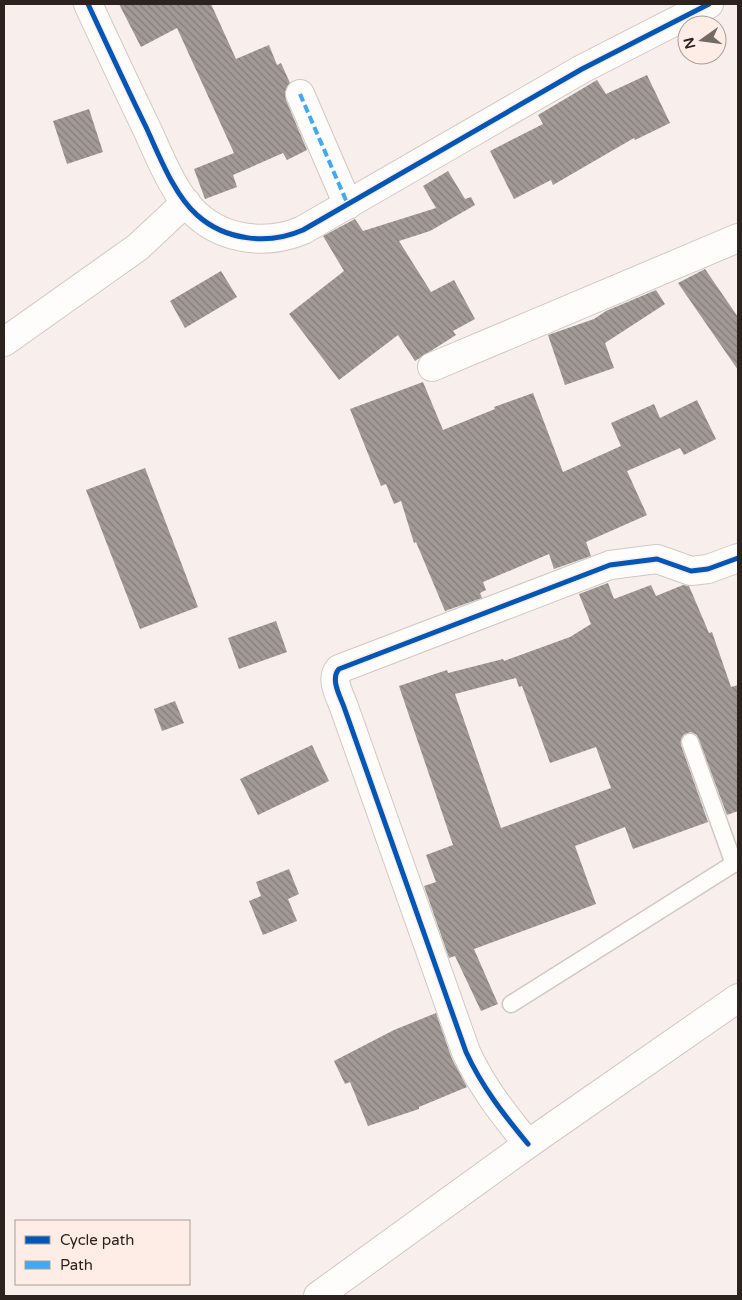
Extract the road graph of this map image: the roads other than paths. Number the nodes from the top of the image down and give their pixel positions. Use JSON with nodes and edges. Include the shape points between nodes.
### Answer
{"nodes":[{"id":1,"x":88,"y":4,"type":"edge"},
{"id":2,"x":709,"y":4,"type":"edge"},
{"id":3,"x":300,"y":94,"type":"dead end"},
{"id":4,"x":186,"y":202,"type":"junction"},
{"id":5,"x":348,"y":205,"type":"junction"},
{"id":6,"x":738,"y":238,"type":"edge"},
{"id":7,"x":4,"y":342,"type":"edge"},
{"id":8,"x":432,"y":367,"type":"dead end"},
{"id":9,"x":738,"y":558,"type":"edge"},
{"id":10,"x":690,"y":742,"type":"dead end"},
{"id":11,"x":736,"y":862,"type":"edge"},
{"id":12,"x":738,"y":998,"type":"edge"},
{"id":13,"x":511,"y":1004,"type":"dead end"},
{"id":14,"x":528,"y":1144,"type":"junction"},
{"id":15,"x":318,"y":1296,"type":"edge"}],
"edges":[{"from":1,"to":4,"type":"street","via":[[164,166]]},
{"from":2,"to":5,"type":"street","via":[[582,69]]},
{"from":3,"to":5,"type":"street"},
{"from":4,"to":5,"type":"street","via":[[214,227],[251,240],[292,235]]},
{"from":4,"to":7,"type":"street","via":[[138,247]]},
{"from":6,"to":8,"type":"street"},
{"from":9,"to":14,"type":"street","via":[[708,569],[691,570],[657,559],[610,565],[336,672],[335,682],[466,1052],[477,1076]]},
{"from":10,"to":11,"type":"lane"},
{"from":11,"to":13,"type":"lane"},
{"from":12,"to":14,"type":"street"},
{"from":14,"to":15,"type":"street"}]}
